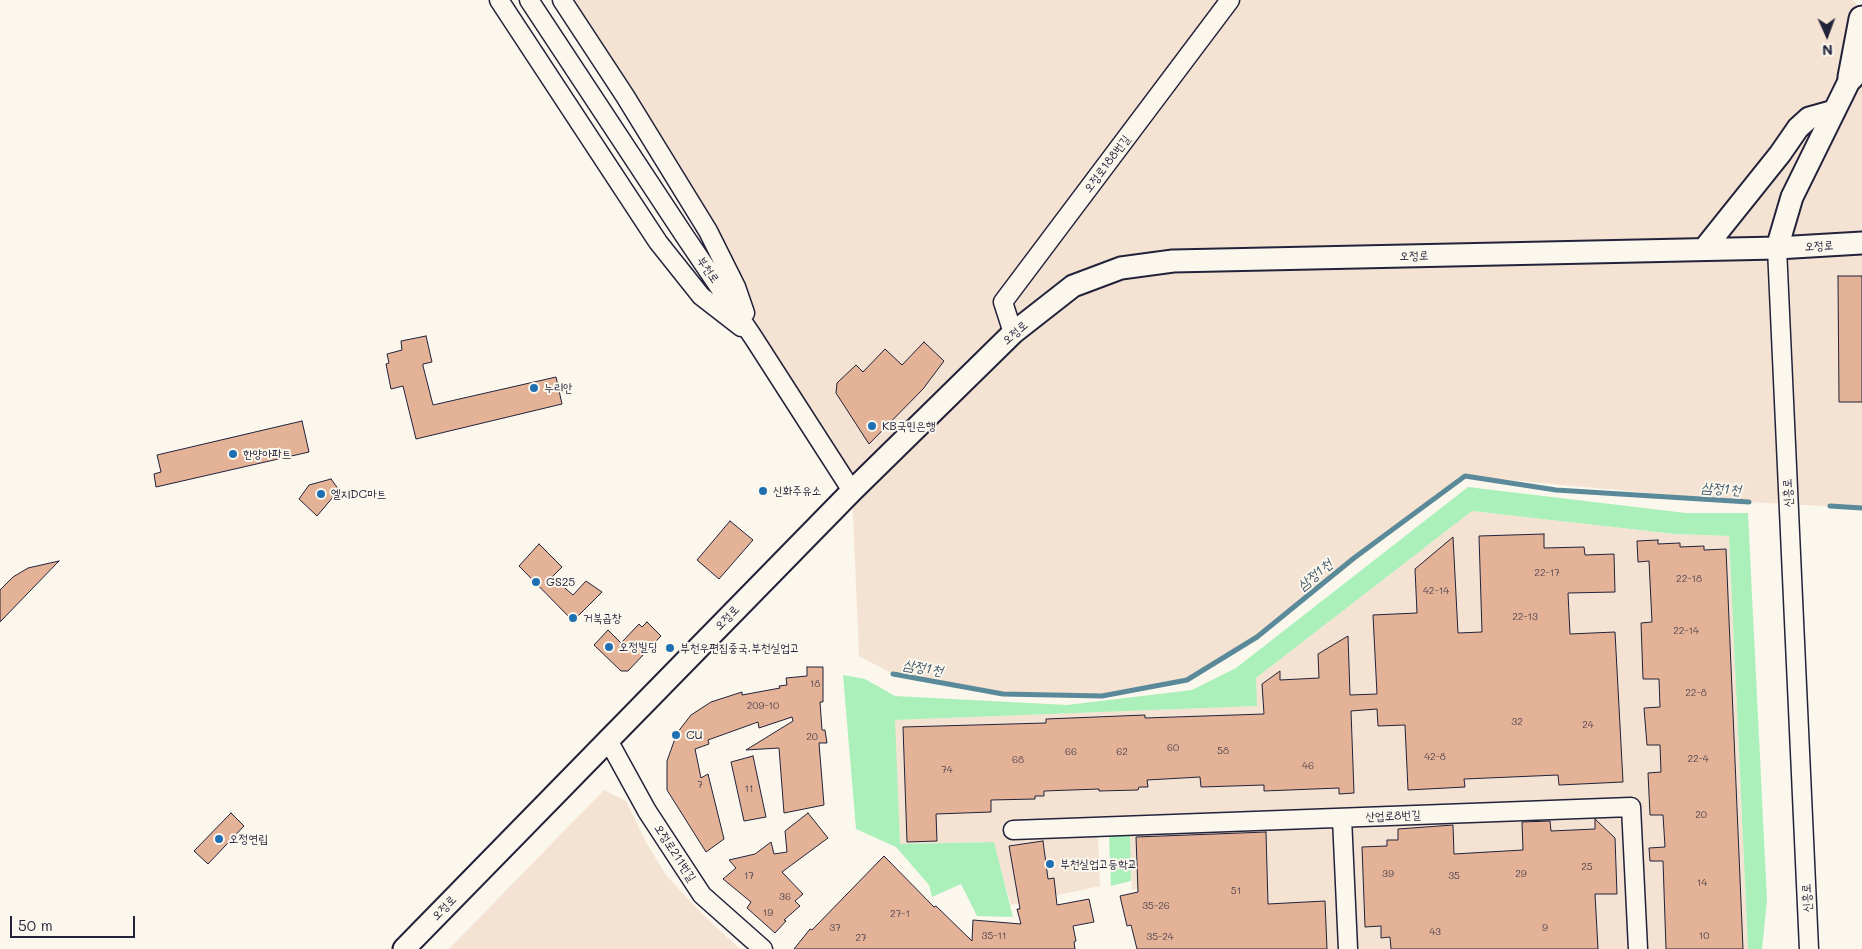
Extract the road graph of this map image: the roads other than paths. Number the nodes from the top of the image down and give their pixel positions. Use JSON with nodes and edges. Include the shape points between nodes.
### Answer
{"nodes":[{"id":1,"x":499,"y":0,"type":"edge"},
{"id":2,"x":529,"y":0,"type":"edge"},
{"id":3,"x":562,"y":0,"type":"edge"},
{"id":4,"x":1230,"y":0,"type":"edge"},
{"id":5,"x":1862,"y":18,"type":"edge"},
{"id":6,"x":1856,"y":66,"type":"edge"},
{"id":7,"x":1834,"y":110,"type":"junction"},
{"id":8,"x":1862,"y":244,"type":"edge"},
{"id":9,"x":1777,"y":248,"type":"junction"},
{"id":10,"x":1704,"y":249,"type":"junction"},
{"id":11,"x":1013,"y":333,"type":"junction"},
{"id":12,"x":754,"y":337,"type":"junction"},
{"id":13,"x":852,"y":491,"type":"junction"},
{"id":14,"x":608,"y":740,"type":"junction"},
{"id":15,"x":1342,"y":818,"type":"junction"},
{"id":16,"x":1013,"y":830,"type":"dead end"},
{"id":17,"x":404,"y":949,"type":"edge"},
{"id":18,"x":763,"y":949,"type":"edge"},
{"id":19,"x":1348,"y":949,"type":"edge"},
{"id":20,"x":1638,"y":949,"type":"edge"},
{"id":21,"x":1809,"y":949,"type":"edge"}],
"edges":[{"from":1,"to":12,"type":"street","via":[[658,242],[701,296]]},
{"from":2,"to":12,"type":"street","name":"부천로"},
{"from":3,"to":12,"type":"street","via":[[708,231],[736,287]]},
{"from":4,"to":11,"type":"street","name":"오정로188번길","via":[[1004,302]]},
{"from":5,"to":6,"type":"highway"},
{"from":6,"to":7,"type":"main road","name":"신흥로"},
{"from":7,"to":9,"type":"main road","name":"신흥로","via":[[1792,197]]},
{"from":7,"to":10,"type":"main road","via":[[1809,118],[1798,128]]},
{"from":8,"to":9,"type":"main road","name":"오정로"},
{"from":9,"to":10,"type":"main road","name":"오정로"},
{"from":9,"to":21,"type":"street","name":"신흥로"},
{"from":10,"to":11,"type":"main road","name":"오정로","via":[[1173,261],[1121,268],[1073,286]]},
{"from":11,"to":13,"type":"main road","name":"오정로"},
{"from":12,"to":13,"type":"street","name":"부천로"},
{"from":13,"to":14,"type":"main road","name":"오정로"},
{"from":14,"to":17,"type":"main road","name":"오정로"},
{"from":14,"to":18,"type":"street","name":"오정로211번길","via":[[647,811],[702,894]]},
{"from":15,"to":16,"type":"street","name":"산업로8번길"},
{"from":15,"to":19,"type":"street"},
{"from":15,"to":20,"type":"street","name":"산업로8번길","via":[[1632,807]]}]}
